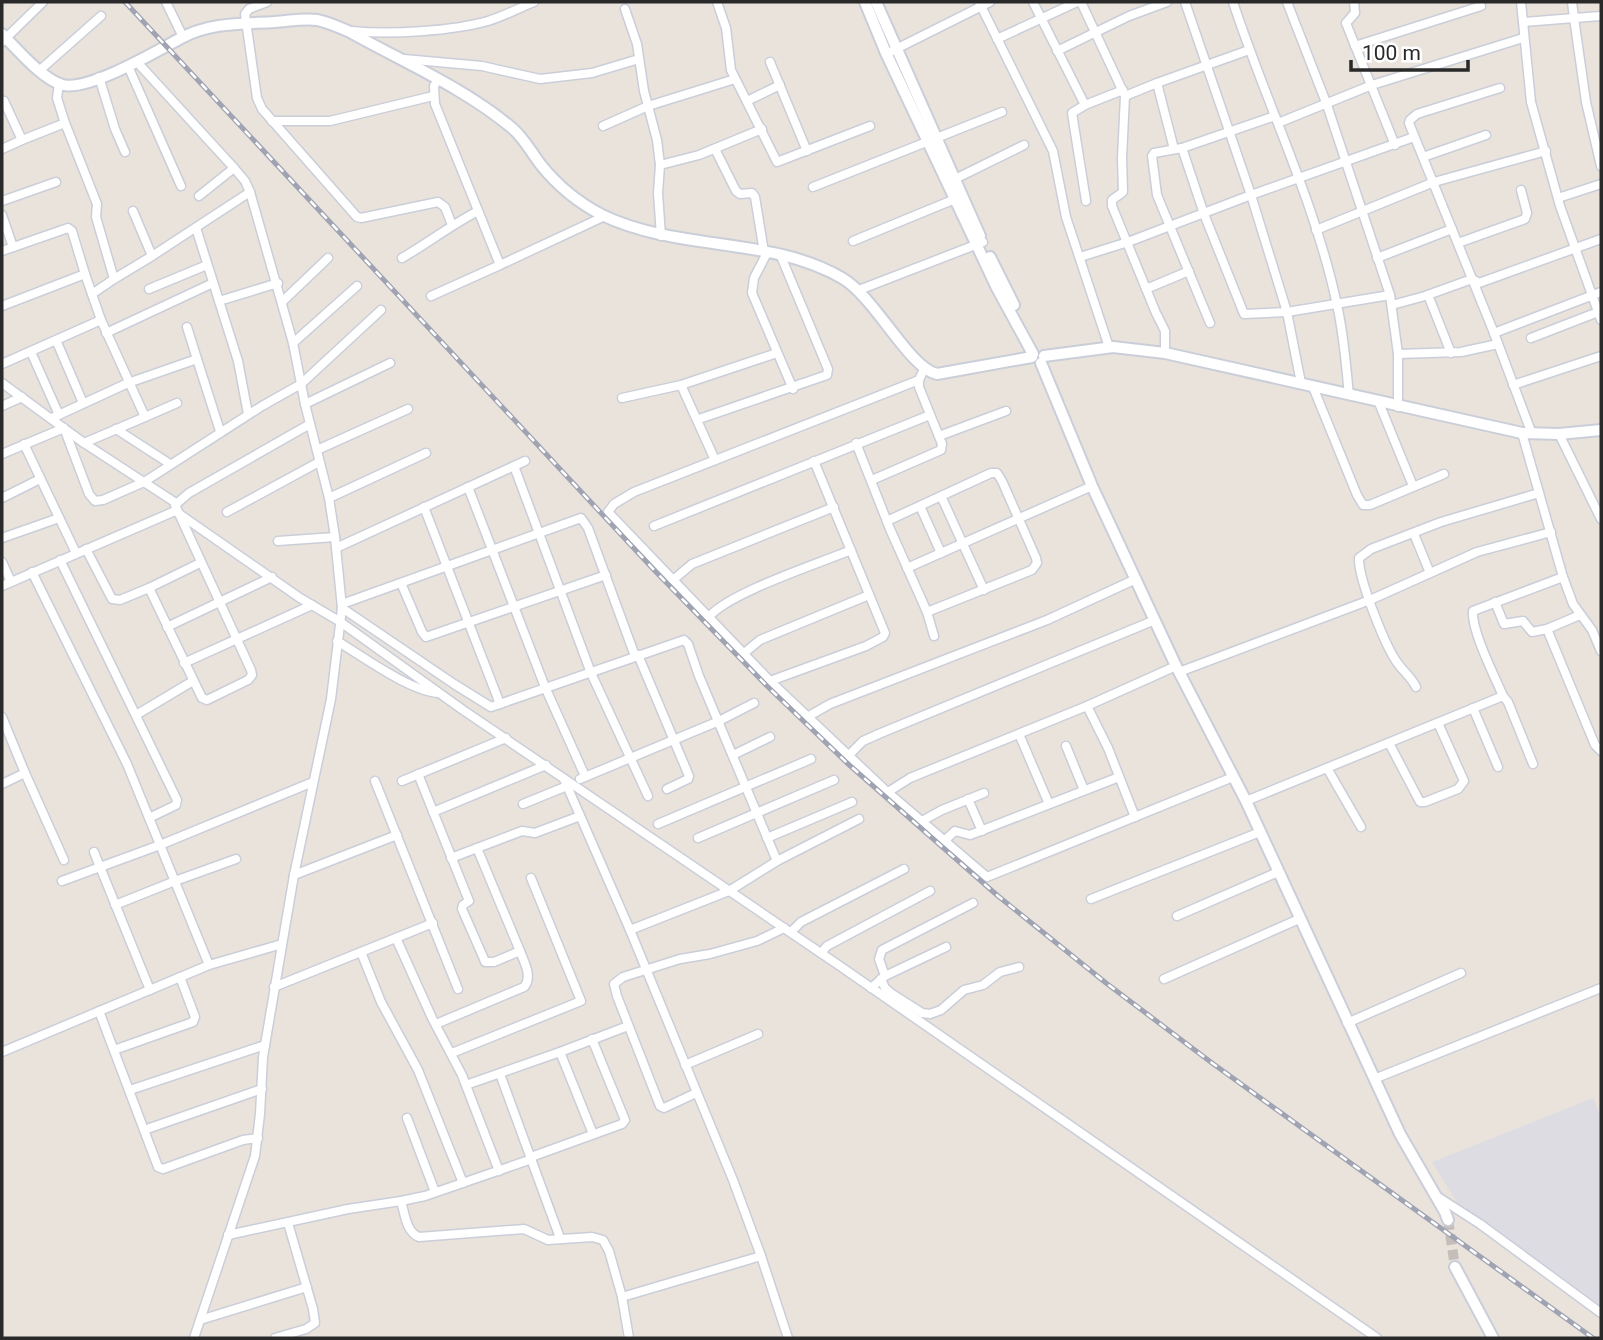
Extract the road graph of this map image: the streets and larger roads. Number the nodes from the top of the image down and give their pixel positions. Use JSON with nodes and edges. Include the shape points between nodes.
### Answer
{"nodes":[{"id":1,"x":43,"y":2,"type":"edge"},
{"id":2,"x":166,"y":2,"type":"edge"},
{"id":3,"x":267,"y":2,"type":"edge"},
{"id":4,"x":534,"y":2,"type":"edge"},
{"id":5,"x":717,"y":2,"type":"edge"},
{"id":6,"x":864,"y":2,"type":"edge"},
{"id":7,"x":876,"y":2,"type":"edge"},
{"id":8,"x":990,"y":2,"type":"edge"},
{"id":9,"x":1033,"y":2,"type":"edge"},
{"id":10,"x":1079,"y":2,"type":"edge"},
{"id":11,"x":1167,"y":2,"type":"edge"},
{"id":12,"x":1185,"y":2,"type":"edge"},
{"id":13,"x":1233,"y":2,"type":"edge"},
{"id":14,"x":1287,"y":2,"type":"edge"},
{"id":15,"x":1354,"y":2,"type":"edge"},
{"id":16,"x":1521,"y":2,"type":"edge"},
{"id":17,"x":1573,"y":2,"type":"edge"},
{"id":18,"x":980,"y":4,"type":"edge"},
{"id":19,"x":1481,"y":6,"type":"dead end"},
{"id":20,"x":625,"y":9,"type":"dead end"},
{"id":21,"x":101,"y":16,"type":"dead end"},
{"id":22,"x":1601,"y":16,"type":"edge"},
{"id":23,"x":1574,"y":18,"type":"junction"},
{"id":24,"x":1041,"y":19,"type":"junction"},
{"id":25,"x":1523,"y":22,"type":"junction"},
{"id":26,"x":246,"y":23,"type":"junction"},
{"id":27,"x":348,"y":31,"type":"junction"},
{"id":28,"x":1097,"y":33,"type":"junction"},
{"id":29,"x":183,"y":37,"type":"junction"},
{"id":30,"x":3,"y":38,"type":"edge"},
{"id":31,"x":1524,"y":38,"type":"junction"},
{"id":32,"x":997,"y":39,"type":"junction"},
{"id":33,"x":1355,"y":46,"type":"junction"},
{"id":34,"x":1249,"y":50,"type":"junction"},
{"id":35,"x":891,"y":51,"type":"junction"},
{"id":36,"x":1057,"y":51,"type":"junction"},
{"id":37,"x":401,"y":59,"type":"junction"},
{"id":38,"x":639,"y":59,"type":"junction"},
{"id":39,"x":770,"y":62,"type":"dead end"},
{"id":40,"x":133,"y":64,"type":"junction"},
{"id":41,"x":1206,"y":65,"type":"junction"},
{"id":42,"x":40,"y":71,"type":"junction"},
{"id":43,"x":99,"y":77,"type":"junction"},
{"id":44,"x":438,"y":79,"type":"junction"},
{"id":45,"x":735,"y":79,"type":"junction"},
{"id":46,"x":1157,"y":83,"type":"junction"},
{"id":47,"x":59,"y":84,"type":"junction"},
{"id":48,"x":780,"y":85,"type":"junction"},
{"id":49,"x":1372,"y":85,"type":"junction"},
{"id":50,"x":1500,"y":88,"type":"dead end"},
{"id":51,"x":1124,"y":93,"type":"junction"},
{"id":52,"x":433,"y":96,"type":"junction"},
{"id":53,"x":4,"y":100,"type":"dead end"},
{"id":54,"x":747,"y":101,"type":"junction"},
{"id":55,"x":1085,"y":105,"type":"junction"},
{"id":56,"x":1327,"y":105,"type":"junction"},
{"id":57,"x":649,"y":106,"type":"junction"},
{"id":58,"x":1002,"y":112,"type":"dead end"},
{"id":59,"x":1276,"y":120,"type":"junction"},
{"id":60,"x":272,"y":121,"type":"junction"},
{"id":61,"x":65,"y":123,"type":"junction"},
{"id":62,"x":870,"y":126,"type":"dead end"},
{"id":63,"x":603,"y":127,"type":"dead end"},
{"id":64,"x":762,"y":129,"type":"junction"},
{"id":65,"x":1229,"y":133,"type":"junction"},
{"id":66,"x":1486,"y":135,"type":"dead end"},
{"id":67,"x":1414,"y":137,"type":"junction"},
{"id":68,"x":932,"y":139,"type":"junction"},
{"id":69,"x":22,"y":140,"type":"junction"},
{"id":70,"x":1024,"y":145,"type":"dead end"},
{"id":71,"x":1395,"y":145,"type":"junction"},
{"id":72,"x":1178,"y":148,"type":"junction"},
{"id":73,"x":2,"y":149,"type":"edge"},
{"id":74,"x":715,"y":149,"type":"junction"},
{"id":75,"x":807,"y":151,"type":"junction"},
{"id":76,"x":1546,"y":151,"type":"junction"},
{"id":77,"x":125,"y":152,"type":"dead end"},
{"id":78,"x":1423,"y":157,"type":"junction"},
{"id":79,"x":1347,"y":162,"type":"junction"},
{"id":80,"x":660,"y":165,"type":"junction"},
{"id":81,"x":1601,"y":166,"type":"edge"},
{"id":82,"x":234,"y":167,"type":"junction"},
{"id":83,"x":955,"y":179,"type":"junction"},
{"id":84,"x":1298,"y":179,"type":"junction"},
{"id":85,"x":56,"y":181,"type":"dead end"},
{"id":86,"x":1434,"y":182,"type":"junction"},
{"id":87,"x":1601,"y":184,"type":"edge"},
{"id":88,"x":181,"y":186,"type":"dead end"},
{"id":89,"x":813,"y":187,"type":"dead end"},
{"id":90,"x":1521,"y":190,"type":"dead end"},
{"id":91,"x":250,"y":192,"type":"junction"},
{"id":92,"x":1251,"y":195,"type":"junction"},
{"id":93,"x":199,"y":196,"type":"dead end"},
{"id":94,"x":959,"y":198,"type":"junction"},
{"id":95,"x":1558,"y":198,"type":"junction"},
{"id":96,"x":2,"y":201,"type":"edge"},
{"id":97,"x":1086,"y":201,"type":"dead end"},
{"id":98,"x":133,"y":211,"type":"dead end"},
{"id":99,"x":478,"y":211,"type":"junction"},
{"id":100,"x":1362,"y":212,"type":"junction"},
{"id":101,"x":1203,"y":214,"type":"junction"},
{"id":102,"x":2,"y":215,"type":"edge"},
{"id":103,"x":605,"y":216,"type":"junction"},
{"id":104,"x":452,"y":225,"type":"junction"},
{"id":105,"x":1170,"y":227,"type":"junction"},
{"id":106,"x":196,"y":228,"type":"junction"},
{"id":107,"x":1452,"y":229,"type":"junction"},
{"id":108,"x":1316,"y":230,"type":"junction"},
{"id":109,"x":662,"y":236,"type":"junction"},
{"id":110,"x":1601,"y":239,"type":"edge"},
{"id":111,"x":853,"y":241,"type":"dead end"},
{"id":112,"x":1128,"y":242,"type":"junction"},
{"id":113,"x":980,"y":243,"type":"junction"},
{"id":114,"x":1458,"y":243,"type":"junction"},
{"id":115,"x":13,"y":247,"type":"junction"},
{"id":116,"x":1574,"y":249,"type":"junction"},
{"id":117,"x":2,"y":251,"type":"edge"},
{"id":118,"x":766,"y":252,"type":"junction"},
{"id":119,"x":780,"y":254,"type":"junction"},
{"id":120,"x":152,"y":256,"type":"junction"},
{"id":121,"x":1080,"y":257,"type":"junction"},
{"id":122,"x":328,"y":258,"type":"dead end"},
{"id":123,"x":402,"y":258,"type":"dead end"},
{"id":124,"x":1377,"y":258,"type":"junction"},
{"id":125,"x":207,"y":265,"type":"junction"},
{"id":126,"x":500,"y":265,"type":"junction"},
{"id":127,"x":1189,"y":271,"type":"junction"},
{"id":128,"x":85,"y":274,"type":"junction"},
{"id":129,"x":114,"y":279,"type":"junction"},
{"id":130,"x":1472,"y":279,"type":"junction"},
{"id":131,"x":213,"y":283,"type":"junction"},
{"id":132,"x":278,"y":283,"type":"junction"},
{"id":133,"x":357,"y":285,"type":"dead end"},
{"id":134,"x":149,"y":289,"type":"dead end"},
{"id":135,"x":1146,"y":289,"type":"junction"},
{"id":136,"x":859,"y":290,"type":"junction"},
{"id":137,"x":92,"y":294,"type":"junction"},
{"id":138,"x":1597,"y":294,"type":"edge"},
{"id":139,"x":1390,"y":295,"type":"junction"},
{"id":140,"x":1428,"y":295,"type":"junction"},
{"id":141,"x":431,"y":296,"type":"dead end"},
{"id":142,"x":219,"y":301,"type":"junction"},
{"id":143,"x":283,"y":301,"type":"junction"},
{"id":144,"x":1337,"y":305,"type":"junction"},
{"id":145,"x":1392,"y":305,"type":"junction"},
{"id":146,"x":2,"y":306,"type":"edge"},
{"id":147,"x":381,"y":310,"type":"dead end"},
{"id":148,"x":1287,"y":312,"type":"junction"},
{"id":149,"x":1600,"y":316,"type":"edge"},
{"id":150,"x":101,"y":320,"type":"junction"},
{"id":151,"x":1210,"y":323,"type":"dead end"},
{"id":152,"x":187,"y":327,"type":"dead end"},
{"id":153,"x":106,"y":332,"type":"junction"},
{"id":154,"x":1494,"y":333,"type":"junction"},
{"id":155,"x":1531,"y":338,"type":"dead end"},
{"id":156,"x":56,"y":340,"type":"junction"},
{"id":157,"x":293,"y":344,"type":"junction"},
{"id":158,"x":1498,"y":344,"type":"junction"},
{"id":159,"x":1109,"y":347,"type":"junction"},
{"id":160,"x":31,"y":352,"type":"junction"},
{"id":161,"x":777,"y":353,"type":"junction"},
{"id":162,"x":1165,"y":353,"type":"junction"},
{"id":163,"x":1451,"y":353,"type":"junction"},
{"id":164,"x":1398,"y":354,"type":"junction"},
{"id":165,"x":1037,"y":356,"type":"junction"},
{"id":166,"x":1601,"y":356,"type":"edge"},
{"id":167,"x":197,"y":359,"type":"junction"},
{"id":168,"x":390,"y":362,"type":"dead end"},
{"id":169,"x":2,"y":365,"type":"edge"},
{"id":170,"x":924,"y":369,"type":"junction"},
{"id":171,"x":919,"y":380,"type":"junction"},
{"id":172,"x":2,"y":383,"type":"edge"},
{"id":173,"x":128,"y":383,"type":"junction"},
{"id":174,"x":1301,"y":383,"type":"junction"},
{"id":175,"x":302,"y":384,"type":"junction"},
{"id":176,"x":681,"y":385,"type":"junction"},
{"id":177,"x":1513,"y":385,"type":"junction"},
{"id":178,"x":1313,"y":387,"type":"junction"},
{"id":179,"x":793,"y":389,"type":"junction"},
{"id":180,"x":1349,"y":396,"type":"junction"},
{"id":181,"x":22,"y":397,"type":"junction"},
{"id":182,"x":622,"y":398,"type":"dead end"},
{"id":183,"x":83,"y":403,"type":"junction"},
{"id":184,"x":177,"y":403,"type":"dead end"},
{"id":185,"x":1379,"y":403,"type":"junction"},
{"id":186,"x":305,"y":404,"type":"junction"},
{"id":187,"x":2,"y":406,"type":"edge"},
{"id":188,"x":1398,"y":407,"type":"junction"},
{"id":189,"x":408,"y":409,"type":"dead end"},
{"id":190,"x":1006,"y":411,"type":"dead end"},
{"id":191,"x":248,"y":414,"type":"junction"},
{"id":192,"x":930,"y":415,"type":"junction"},
{"id":193,"x":56,"y":416,"type":"junction"},
{"id":194,"x":145,"y":417,"type":"junction"},
{"id":195,"x":699,"y":419,"type":"junction"},
{"id":196,"x":310,"y":424,"type":"junction"},
{"id":197,"x":64,"y":428,"type":"junction"},
{"id":198,"x":116,"y":429,"type":"junction"},
{"id":199,"x":1601,"y":430,"type":"edge"},
{"id":200,"x":220,"y":431,"type":"junction"},
{"id":201,"x":1527,"y":433,"type":"junction"},
{"id":202,"x":1559,"y":433,"type":"junction"},
{"id":203,"x":939,"y":436,"type":"junction"},
{"id":204,"x":84,"y":443,"type":"junction"},
{"id":205,"x":856,"y":443,"type":"junction"},
{"id":206,"x":24,"y":444,"type":"junction"},
{"id":207,"x":317,"y":450,"type":"junction"},
{"id":208,"x":426,"y":453,"type":"dead end"},
{"id":209,"x":2,"y":454,"type":"edge"},
{"id":210,"x":716,"y":460,"type":"junction"},
{"id":211,"x":525,"y":461,"type":"dead end"},
{"id":212,"x":814,"y":461,"type":"junction"},
{"id":213,"x":319,"y":462,"type":"junction"},
{"id":214,"x":170,"y":464,"type":"junction"},
{"id":215,"x":514,"y":466,"type":"junction"},
{"id":216,"x":1444,"y":474,"type":"dead end"},
{"id":217,"x":40,"y":479,"type":"junction"},
{"id":218,"x":872,"y":480,"type":"junction"},
{"id":219,"x":144,"y":482,"type":"junction"},
{"id":220,"x":1092,"y":486,"type":"junction"},
{"id":221,"x":1413,"y":486,"type":"junction"},
{"id":222,"x":468,"y":487,"type":"junction"},
{"id":223,"x":1539,"y":493,"type":"junction"},
{"id":224,"x":941,"y":496,"type":"junction"},
{"id":225,"x":2,"y":498,"type":"edge"},
{"id":226,"x":329,"y":498,"type":"junction"},
{"id":227,"x":920,"y":506,"type":"junction"},
{"id":228,"x":176,"y":507,"type":"junction"},
{"id":229,"x":424,"y":507,"type":"junction"},
{"id":230,"x":834,"y":508,"type":"junction"},
{"id":231,"x":227,"y":512,"type":"dead end"},
{"id":232,"x":59,"y":517,"type":"junction"},
{"id":233,"x":1019,"y":519,"type":"junction"},
{"id":234,"x":1601,"y":519,"type":"edge"},
{"id":235,"x":887,"y":521,"type":"junction"},
{"id":236,"x":654,"y":526,"type":"dead end"},
{"id":237,"x":538,"y":532,"type":"junction"},
{"id":238,"x":1551,"y":533,"type":"junction"},
{"id":239,"x":1414,"y":534,"type":"junction"},
{"id":240,"x":335,"y":537,"type":"junction"},
{"id":241,"x":2,"y":538,"type":"edge"},
{"id":242,"x":278,"y":541,"type":"dead end"},
{"id":243,"x":962,"y":544,"type":"junction"},
{"id":244,"x":337,"y":548,"type":"junction"},
{"id":245,"x":86,"y":549,"type":"junction"},
{"id":246,"x":492,"y":549,"type":"junction"},
{"id":247,"x":851,"y":550,"type":"junction"},
{"id":248,"x":76,"y":553,"type":"junction"},
{"id":249,"x":941,"y":553,"type":"junction"},
{"id":250,"x":61,"y":560,"type":"junction"},
{"id":251,"x":2,"y":562,"type":"edge"},
{"id":252,"x":200,"y":563,"type":"junction"},
{"id":253,"x":446,"y":566,"type":"junction"},
{"id":254,"x":908,"y":568,"type":"junction"},
{"id":255,"x":32,"y":572,"type":"junction"},
{"id":256,"x":1430,"y":573,"type":"junction"},
{"id":257,"x":606,"y":575,"type":"junction"},
{"id":258,"x":272,"y":577,"type":"junction"},
{"id":259,"x":1563,"y":577,"type":"junction"},
{"id":260,"x":1136,"y":579,"type":"junction"},
{"id":261,"x":673,"y":580,"type":"junction"},
{"id":262,"x":11,"y":582,"type":"junction"},
{"id":263,"x":401,"y":583,"type":"junction"},
{"id":264,"x":2,"y":586,"type":"edge"},
{"id":265,"x":149,"y":588,"type":"junction"},
{"id":266,"x":558,"y":589,"type":"junction"},
{"id":267,"x":984,"y":590,"type":"junction"},
{"id":268,"x":869,"y":596,"type":"junction"},
{"id":269,"x":1368,"y":601,"type":"junction"},
{"id":270,"x":1494,"y":602,"type":"junction"},
{"id":271,"x":218,"y":603,"type":"junction"},
{"id":272,"x":312,"y":605,"type":"junction"},
{"id":273,"x":514,"y":606,"type":"junction"},
{"id":274,"x":927,"y":612,"type":"junction"},
{"id":275,"x":341,"y":613,"type":"junction"},
{"id":276,"x":1580,"y":615,"type":"junction"},
{"id":277,"x":708,"y":618,"type":"junction"},
{"id":278,"x":1155,"y":620,"type":"junction"},
{"id":279,"x":467,"y":622,"type":"junction"},
{"id":280,"x":167,"y":627,"type":"junction"},
{"id":281,"x":1548,"y":629,"type":"junction"},
{"id":282,"x":934,"y":636,"type":"dead end"},
{"id":283,"x":238,"y":641,"type":"junction"},
{"id":284,"x":337,"y":641,"type":"junction"},
{"id":285,"x":1601,"y":651,"type":"edge"},
{"id":286,"x":743,"y":654,"type":"junction"},
{"id":287,"x":636,"y":655,"type":"junction"},
{"id":288,"x":184,"y":663,"type":"junction"},
{"id":289,"x":1178,"y":669,"type":"junction"},
{"id":290,"x":591,"y":673,"type":"junction"},
{"id":291,"x":193,"y":681,"type":"junction"},
{"id":292,"x":770,"y":681,"type":"junction"},
{"id":293,"x":545,"y":687,"type":"junction"},
{"id":294,"x":1416,"y":687,"type":"dead end"},
{"id":295,"x":441,"y":694,"type":"junction"},
{"id":296,"x":1503,"y":696,"type":"junction"},
{"id":297,"x":754,"y":703,"type":"dead end"},
{"id":298,"x":500,"y":704,"type":"junction"},
{"id":299,"x":1087,"y":706,"type":"junction"},
{"id":300,"x":1473,"y":708,"type":"junction"},
{"id":301,"x":136,"y":715,"type":"junction"},
{"id":302,"x":809,"y":716,"type":"junction"},
{"id":303,"x":2,"y":717,"type":"edge"},
{"id":304,"x":719,"y":721,"type":"junction"},
{"id":305,"x":1438,"y":723,"type":"junction"},
{"id":306,"x":1019,"y":734,"type":"junction"},
{"id":307,"x":770,"y":737,"type":"dead end"},
{"id":308,"x":506,"y":738,"type":"junction"},
{"id":309,"x":673,"y":740,"type":"junction"},
{"id":310,"x":1389,"y":743,"type":"junction"},
{"id":311,"x":1066,"y":746,"type":"dead end"},
{"id":312,"x":1601,"y":751,"type":"edge"},
{"id":313,"x":733,"y":755,"type":"junction"},
{"id":314,"x":849,"y":755,"type":"junction"},
{"id":315,"x":630,"y":757,"type":"junction"},
{"id":316,"x":811,"y":759,"type":"dead end"},
{"id":317,"x":1533,"y":764,"type":"dead end"},
{"id":318,"x":546,"y":765,"type":"junction"},
{"id":319,"x":1498,"y":767,"type":"dead end"},
{"id":320,"x":1327,"y":768,"type":"junction"},
{"id":321,"x":25,"y":773,"type":"junction"},
{"id":322,"x":418,"y":774,"type":"junction"},
{"id":323,"x":1119,"y":777,"type":"junction"},
{"id":324,"x":1233,"y":777,"type":"junction"},
{"id":325,"x":834,"y":780,"type":"dead end"},
{"id":326,"x":375,"y":781,"type":"dead end"},
{"id":327,"x":402,"y":781,"type":"dead end"},
{"id":328,"x":577,"y":781,"type":"junction"},
{"id":329,"x":313,"y":782,"type":"junction"},
{"id":330,"x":2,"y":784,"type":"edge"},
{"id":331,"x":745,"y":788,"type":"junction"},
{"id":332,"x":667,"y":789,"type":"dead end"},
{"id":333,"x":1084,"y":790,"type":"junction"},
{"id":334,"x":888,"y":792,"type":"junction"},
{"id":335,"x":984,"y":793,"type":"dead end"},
{"id":336,"x":648,"y":796,"type":"dead end"},
{"id":337,"x":968,"y":800,"type":"junction"},
{"id":338,"x":1246,"y":801,"type":"junction"},
{"id":339,"x":852,"y":802,"type":"dead end"},
{"id":340,"x":523,"y":804,"type":"dead end"},
{"id":341,"x":1049,"y":804,"type":"junction"},
{"id":342,"x":433,"y":812,"type":"junction"},
{"id":343,"x":757,"y":814,"type":"junction"},
{"id":344,"x":580,"y":816,"type":"junction"},
{"id":345,"x":1135,"y":817,"type":"junction"},
{"id":346,"x":149,"y":818,"type":"junction"},
{"id":347,"x":859,"y":819,"type":"dead end"},
{"id":348,"x":920,"y":821,"type":"junction"},
{"id":349,"x":658,"y":824,"type":"dead end"},
{"id":350,"x":1361,"y":827,"type":"dead end"},
{"id":351,"x":982,"y":831,"type":"junction"},
{"id":352,"x":1260,"y":832,"type":"junction"},
{"id":353,"x":397,"y":835,"type":"junction"},
{"id":354,"x":698,"y":838,"type":"dead end"},
{"id":355,"x":767,"y":838,"type":"junction"},
{"id":356,"x":944,"y":841,"type":"junction"},
{"id":357,"x":160,"y":845,"type":"junction"},
{"id":358,"x":477,"y":848,"type":"junction"},
{"id":359,"x":94,"y":852,"type":"dead end"},
{"id":360,"x":451,"y":858,"type":"junction"},
{"id":361,"x":236,"y":859,"type":"dead end"},
{"id":362,"x":64,"y":860,"type":"dead end"},
{"id":363,"x":777,"y":861,"type":"junction"},
{"id":364,"x":100,"y":867,"type":"junction"},
{"id":365,"x":904,"y":869,"type":"dead end"},
{"id":366,"x":1278,"y":872,"type":"junction"},
{"id":367,"x":295,"y":875,"type":"junction"},
{"id":368,"x":531,"y":878,"type":"dead end"},
{"id":369,"x":62,"y":881,"type":"dead end"},
{"id":370,"x":175,"y":881,"type":"junction"},
{"id":371,"x":732,"y":888,"type":"junction"},
{"id":372,"x":930,"y":891,"type":"dead end"},
{"id":373,"x":1091,"y":899,"type":"dead end"},
{"id":374,"x":973,"y":903,"type":"dead end"},
{"id":375,"x":115,"y":905,"type":"junction"},
{"id":376,"x":1177,"y":916,"type":"dead end"},
{"id":377,"x":1299,"y":919,"type":"junction"},
{"id":378,"x":433,"y":923,"type":"junction"},
{"id":379,"x":791,"y":929,"type":"junction"},
{"id":380,"x":630,"y":930,"type":"junction"},
{"id":381,"x":396,"y":938,"type":"junction"},
{"id":382,"x":282,"y":944,"type":"junction"},
{"id":383,"x":946,"y":947,"type":"dead end"},
{"id":384,"x":823,"y":950,"type":"junction"},
{"id":385,"x":520,"y":951,"type":"junction"},
{"id":386,"x":361,"y":953,"type":"junction"},
{"id":387,"x":209,"y":965,"type":"junction"},
{"id":388,"x":1019,"y":967,"type":"dead end"},
{"id":389,"x":645,"y":972,"type":"junction"},
{"id":390,"x":1461,"y":973,"type":"dead end"},
{"id":391,"x":180,"y":977,"type":"junction"},
{"id":392,"x":1164,"y":979,"type":"dead end"},
{"id":393,"x":877,"y":982,"type":"junction"},
{"id":394,"x":274,"y":987,"type":"junction"},
{"id":395,"x":1601,"y":988,"type":"edge"},
{"id":396,"x":458,"y":989,"type":"dead end"},
{"id":397,"x":150,"y":990,"type":"junction"},
{"id":398,"x":99,"y":1012,"type":"junction"},
{"id":399,"x":1347,"y":1023,"type":"junction"},
{"id":400,"x":436,"y":1024,"type":"junction"},
{"id":401,"x":628,"y":1026,"type":"junction"},
{"id":402,"x":758,"y":1034,"type":"dead end"},
{"id":403,"x":592,"y":1040,"type":"junction"},
{"id":404,"x":265,"y":1045,"type":"junction"},
{"id":405,"x":114,"y":1050,"type":"junction"},
{"id":406,"x":2,"y":1052,"type":"edge"},
{"id":407,"x":560,"y":1052,"type":"junction"},
{"id":408,"x":452,"y":1053,"type":"junction"},
{"id":409,"x":685,"y":1065,"type":"junction"},
{"id":410,"x":500,"y":1074,"type":"junction"},
{"id":411,"x":1374,"y":1079,"type":"junction"},
{"id":412,"x":466,"y":1085,"type":"junction"},
{"id":413,"x":262,"y":1089,"type":"junction"},
{"id":414,"x":130,"y":1090,"type":"junction"},
{"id":415,"x":696,"y":1093,"type":"junction"},
{"id":416,"x":407,"y":1118,"type":"dead end"},
{"id":417,"x":144,"y":1130,"type":"junction"},
{"id":418,"x":593,"y":1134,"type":"junction"},
{"id":419,"x":258,"y":1138,"type":"junction"},
{"id":420,"x":532,"y":1158,"type":"junction"},
{"id":421,"x":499,"y":1171,"type":"junction"},
{"id":422,"x":463,"y":1183,"type":"junction"},
{"id":423,"x":435,"y":1192,"type":"junction"},
{"id":424,"x":1436,"y":1196,"type":"junction"},
{"id":425,"x":401,"y":1201,"type":"junction"},
{"id":426,"x":1448,"y":1220,"type":"tunnel mouth"},
{"id":427,"x":288,"y":1223,"type":"junction"},
{"id":428,"x":228,"y":1235,"type":"junction"},
{"id":429,"x":560,"y":1238,"type":"junction"},
{"id":430,"x":761,"y":1256,"type":"junction"},
{"id":431,"x":1455,"y":1267,"type":"tunnel mouth"},
{"id":432,"x":307,"y":1287,"type":"junction"},
{"id":433,"x":622,"y":1297,"type":"junction"},
{"id":434,"x":1601,"y":1312,"type":"edge"},
{"id":435,"x":200,"y":1320,"type":"junction"},
{"id":436,"x":194,"y":1338,"type":"edge"},
{"id":437,"x":275,"y":1338,"type":"edge"},
{"id":438,"x":629,"y":1338,"type":"edge"},
{"id":439,"x":788,"y":1338,"type":"edge"},
{"id":440,"x":1377,"y":1338,"type":"edge"},
{"id":441,"x":1493,"y":1338,"type":"edge"}],
"edges":[{"from":1,"to":30,"type":"street"},
{"from":2,"to":29,"type":"street"},
{"from":3,"to":26,"type":"street","via":[[246,11]]},
{"from":4,"to":27,"type":"street","via":[[488,21],[459,26]]},
{"from":5,"to":45,"type":"street"},
{"from":6,"to":35,"type":"street"},
{"from":7,"to":35,"type":"street"},
{"from":8,"to":18,"type":"street"},
{"from":9,"to":24,"type":"street"},
{"from":10,"to":24,"type":"street"},
{"from":10,"to":28,"type":"street"},
{"from":11,"to":28,"type":"street"},
{"from":12,"to":41,"type":"street"},
{"from":13,"to":34,"type":"street"},
{"from":14,"to":56,"type":"street"},
{"from":15,"to":33,"type":"street","via":[[1355,13],[1346,23]]},
{"from":16,"to":25,"type":"street"},
{"from":17,"to":23,"type":"street"},
{"from":18,"to":32,"type":"street"},
{"from":18,"to":35,"type":"street"},
{"from":19,"to":33,"type":"street"},
{"from":20,"to":38,"type":"street"},
{"from":21,"to":42,"type":"street"},
{"from":22,"to":23,"type":"street"},
{"from":23,"to":25,"type":"street"},
{"from":23,"to":81,"type":"street"},
{"from":24,"to":32,"type":"street"},
{"from":24,"to":36,"type":"street"},
{"from":25,"to":31,"type":"street"},
{"from":26,"to":27,"type":"street","via":[[310,20]]},
{"from":26,"to":29,"type":"street","via":[[229,23]]},
{"from":26,"to":60,"type":"street","via":[[257,98]]},
{"from":27,"to":37,"type":"street"},
{"from":28,"to":36,"type":"street"},
{"from":28,"to":51,"type":"street"},
{"from":29,"to":40,"type":"street"},
{"from":30,"to":42,"type":"street"},
{"from":31,"to":49,"type":"street"},
{"from":31,"to":76,"type":"street","via":[[1530,93]]},
{"from":32,"to":121,"type":"street","via":[[1053,151],[1066,217]]},
{"from":33,"to":49,"type":"street"},
{"from":34,"to":41,"type":"street"},
{"from":34,"to":59,"type":"street"},
{"from":35,"to":68,"type":"street"},
{"from":36,"to":55,"type":"street"},
{"from":37,"to":38,"type":"street","via":[[482,66],[540,79],[592,73]]},
{"from":37,"to":44,"type":"street"},
{"from":38,"to":57,"type":"street"},
{"from":39,"to":48,"type":"street"},
{"from":40,"to":43,"type":"street"},
{"from":40,"to":82,"type":"street"},
{"from":40,"to":88,"type":"street"},
{"from":41,"to":46,"type":"street"},
{"from":41,"to":65,"type":"street"},
{"from":42,"to":47,"type":"street"},
{"from":43,"to":47,"type":"street"},
{"from":43,"to":77,"type":"street"},
{"from":44,"to":52,"type":"street"},
{"from":44,"to":103,"type":"street","via":[[509,125],[564,189]]},
{"from":45,"to":54,"type":"street"},
{"from":45,"to":57,"type":"street"},
{"from":46,"to":51,"type":"street"},
{"from":46,"to":72,"type":"street"},
{"from":47,"to":61,"type":"street","via":[[57,98]]},
{"from":48,"to":54,"type":"street"},
{"from":48,"to":75,"type":"street"},
{"from":49,"to":56,"type":"street"},
{"from":49,"to":71,"type":"street"},
{"from":50,"to":67,"type":"street","via":[[1413,117],[1409,123]]},
{"from":51,"to":55,"type":"street"},
{"from":51,"to":112,"type":"street","via":[[1123,192],[1112,201]]},
{"from":52,"to":60,"type":"street","via":[[330,121]]},
{"from":52,"to":99,"type":"street"},
{"from":53,"to":69,"type":"street"},
{"from":54,"to":64,"type":"street"},
{"from":55,"to":97,"type":"street","via":[[1072,113]]},
{"from":56,"to":59,"type":"street"},
{"from":56,"to":79,"type":"street"},
{"from":57,"to":63,"type":"street"},
{"from":57,"to":80,"type":"street"},
{"from":58,"to":68,"type":"street"},
{"from":59,"to":65,"type":"street"},
{"from":59,"to":84,"type":"street"},
{"from":60,"to":104,"type":"street","via":[[357,217],[438,202]]},
{"from":61,"to":69,"type":"street"},
{"from":61,"to":129,"type":"street","via":[[97,204],[96,217]]},
{"from":62,"to":75,"type":"street"},
{"from":64,"to":74,"type":"street"},
{"from":64,"to":75,"type":"street","via":[[777,162]]},
{"from":65,"to":72,"type":"street"},
{"from":65,"to":92,"type":"street"},
{"from":66,"to":78,"type":"street"},
{"from":67,"to":71,"type":"street"},
{"from":67,"to":78,"type":"street"},
{"from":68,"to":83,"type":"street"},
{"from":68,"to":89,"type":"street"},
{"from":68,"to":94,"type":"street"},
{"from":69,"to":73,"type":"street"},
{"from":70,"to":83,"type":"street"},
{"from":71,"to":79,"type":"street"},
{"from":72,"to":101,"type":"street"},
{"from":72,"to":105,"type":"street","via":[[1152,156],[1157,195]]},
{"from":74,"to":80,"type":"street"},
{"from":74,"to":118,"type":"street","via":[[736,191],[755,197]]},
{"from":76,"to":86,"type":"street"},
{"from":76,"to":95,"type":"street"},
{"from":78,"to":86,"type":"street"},
{"from":79,"to":84,"type":"street"},
{"from":79,"to":100,"type":"street"},
{"from":80,"to":109,"type":"street"},
{"from":82,"to":91,"type":"street"},
{"from":82,"to":93,"type":"street"},
{"from":83,"to":94,"type":"street"},
{"from":84,"to":92,"type":"street"},
{"from":84,"to":108,"type":"street"},
{"from":85,"to":96,"type":"street"},
{"from":86,"to":100,"type":"street"},
{"from":86,"to":107,"type":"street"},
{"from":87,"to":95,"type":"street"},
{"from":90,"to":114,"type":"street","via":[[1525,219]]},
{"from":91,"to":106,"type":"street"},
{"from":91,"to":132,"type":"street"},
{"from":92,"to":101,"type":"street"},
{"from":92,"to":148,"type":"street"},
{"from":94,"to":111,"type":"street"},
{"from":94,"to":113,"type":"street"},
{"from":95,"to":116,"type":"street"},
{"from":98,"to":120,"type":"street"},
{"from":99,"to":104,"type":"street"},
{"from":99,"to":126,"type":"street"},
{"from":100,"to":108,"type":"street"},
{"from":100,"to":124,"type":"street"},
{"from":101,"to":105,"type":"street"},
{"from":101,"to":148,"type":"street","via":[[1243,313]]},
{"from":102,"to":115,"type":"street"},
{"from":103,"to":109,"type":"street"},
{"from":103,"to":126,"type":"street"},
{"from":104,"to":123,"type":"street"},
{"from":105,"to":112,"type":"street"},
{"from":105,"to":127,"type":"street"},
{"from":106,"to":120,"type":"street"},
{"from":106,"to":125,"type":"street"},
{"from":107,"to":114,"type":"street"},
{"from":107,"to":124,"type":"street"},
{"from":108,"to":144,"type":"street"},
{"from":109,"to":118,"type":"street"},
{"from":110,"to":116,"type":"street"},
{"from":112,"to":121,"type":"street"},
{"from":112,"to":135,"type":"street"},
{"from":113,"to":136,"type":"street"},
{"from":113,"to":165,"type":"street","via":[[997,288]]},
{"from":114,"to":130,"type":"street"},
{"from":115,"to":117,"type":"street"},
{"from":115,"to":128,"type":"street","via":[[68,228]]},
{"from":116,"to":130,"type":"street","via":[[1479,283]]},
{"from":116,"to":138,"type":"street"},
{"from":118,"to":119,"type":"street"},
{"from":118,"to":161,"type":"street","via":[[752,293]]},
{"from":119,"to":136,"type":"street","via":[[828,270]]},
{"from":119,"to":179,"type":"street","via":[[828,372]]},
{"from":120,"to":129,"type":"street"},
{"from":121,"to":159,"type":"street"},
{"from":122,"to":143,"type":"street"},
{"from":124,"to":139,"type":"street"},
{"from":125,"to":131,"type":"street"},
{"from":125,"to":134,"type":"street"},
{"from":126,"to":141,"type":"street"},
{"from":127,"to":135,"type":"street"},
{"from":127,"to":151,"type":"street"},
{"from":128,"to":137,"type":"street"},
{"from":128,"to":146,"type":"street"},
{"from":129,"to":137,"type":"street"},
{"from":130,"to":140,"type":"street"},
{"from":130,"to":154,"type":"street"},
{"from":131,"to":142,"type":"street"},
{"from":131,"to":153,"type":"street"},
{"from":132,"to":142,"type":"street"},
{"from":132,"to":143,"type":"street"},
{"from":133,"to":157,"type":"street"},
{"from":135,"to":162,"type":"street","via":[[1166,331]]},
{"from":136,"to":170,"type":"street"},
{"from":137,"to":150,"type":"street"},
{"from":138,"to":149,"type":"street"},
{"from":138,"to":154,"type":"street"},
{"from":139,"to":144,"type":"street"},
{"from":139,"to":145,"type":"street"},
{"from":140,"to":145,"type":"street"},
{"from":140,"to":163,"type":"street"},
{"from":142,"to":191,"type":"street"},
{"from":143,"to":157,"type":"street"},
{"from":144,"to":148,"type":"street"},
{"from":144,"to":180,"type":"street"},
{"from":145,"to":164,"type":"street"},
{"from":147,"to":175,"type":"street"},
{"from":148,"to":174,"type":"street"},
{"from":149,"to":155,"type":"street"},
{"from":150,"to":153,"type":"street"},
{"from":150,"to":156,"type":"street"},
{"from":152,"to":167,"type":"street"},
{"from":153,"to":173,"type":"street"},
{"from":154,"to":158,"type":"street"},
{"from":156,"to":160,"type":"street"},
{"from":156,"to":183,"type":"street"},
{"from":157,"to":175,"type":"street"},
{"from":158,"to":163,"type":"street"},
{"from":158,"to":177,"type":"street"},
{"from":159,"to":162,"type":"street"},
{"from":159,"to":165,"type":"street"},
{"from":160,"to":169,"type":"street"},
{"from":160,"to":193,"type":"street"},
{"from":161,"to":176,"type":"street"},
{"from":161,"to":179,"type":"street"},
{"from":162,"to":174,"type":"street"},
{"from":163,"to":164,"type":"street"},
{"from":164,"to":188,"type":"street"},
{"from":165,"to":170,"type":"street","via":[[937,374]]},
{"from":165,"to":220,"type":"street"},
{"from":166,"to":177,"type":"street"},
{"from":167,"to":173,"type":"street"},
{"from":167,"to":200,"type":"street"},
{"from":168,"to":186,"type":"street"},
{"from":170,"to":171,"type":"street"},
{"from":171,"to":192,"type":"street"},
{"from":171,"to":210,"type":"street"},
{"from":172,"to":181,"type":"street"},
{"from":173,"to":183,"type":"street"},
{"from":173,"to":194,"type":"street"},
{"from":174,"to":178,"type":"street"},
{"from":175,"to":186,"type":"street"},
{"from":175,"to":191,"type":"street"},
{"from":176,"to":182,"type":"street"},
{"from":176,"to":195,"type":"street"},
{"from":177,"to":201,"type":"street"},
{"from":178,"to":180,"type":"street"},
{"from":178,"to":221,"type":"street","via":[[1361,503],[1367,505]]},
{"from":179,"to":195,"type":"street"},
{"from":180,"to":185,"type":"street"},
{"from":181,"to":187,"type":"street"},
{"from":181,"to":193,"type":"street"},
{"from":183,"to":193,"type":"street"},
{"from":184,"to":194,"type":"street"},
{"from":185,"to":188,"type":"street"},
{"from":185,"to":221,"type":"street"},
{"from":186,"to":196,"type":"street"},
{"from":188,"to":201,"type":"street"},
{"from":189,"to":207,"type":"street"},
{"from":190,"to":203,"type":"street"},
{"from":191,"to":200,"type":"street"},
{"from":192,"to":203,"type":"street"},
{"from":192,"to":205,"type":"street"},
{"from":193,"to":197,"type":"street"},
{"from":194,"to":198,"type":"street"},
{"from":195,"to":210,"type":"street"},
{"from":196,"to":207,"type":"street"},
{"from":196,"to":228,"type":"street","via":[[189,493]]},
{"from":197,"to":204,"type":"street"},
{"from":197,"to":206,"type":"street"},
{"from":197,"to":219,"type":"street","via":[[94,501]]},
{"from":198,"to":204,"type":"street"},
{"from":198,"to":214,"type":"street"},
{"from":199,"to":202,"type":"street"},
{"from":200,"to":214,"type":"street"},
{"from":201,"to":202,"type":"street"},
{"from":201,"to":223,"type":"street"},
{"from":202,"to":234,"type":"street"},
{"from":203,"to":218,"type":"street","via":[[940,451]]},
{"from":204,"to":219,"type":"street"},
{"from":205,"to":212,"type":"street"},
{"from":205,"to":218,"type":"street"},
{"from":206,"to":209,"type":"street"},
{"from":206,"to":217,"type":"street"},
{"from":207,"to":213,"type":"street"},
{"from":208,"to":226,"type":"street"},
{"from":210,"to":261,"type":"street","via":[[634,492],[608,510]]},
{"from":211,"to":215,"type":"street"},
{"from":212,"to":230,"type":"street"},
{"from":212,"to":236,"type":"street"},
{"from":213,"to":226,"type":"street"},
{"from":213,"to":231,"type":"street"},
{"from":214,"to":219,"type":"street"},
{"from":215,"to":222,"type":"street"},
{"from":215,"to":237,"type":"street"},
{"from":216,"to":221,"type":"street"},
{"from":217,"to":225,"type":"street"},
{"from":217,"to":232,"type":"street"},
{"from":218,"to":235,"type":"street"},
{"from":219,"to":228,"type":"street"},
{"from":220,"to":233,"type":"street"},
{"from":220,"to":260,"type":"street"},
{"from":222,"to":229,"type":"street"},
{"from":222,"to":246,"type":"street"},
{"from":223,"to":238,"type":"street"},
{"from":223,"to":239,"type":"street"},
{"from":224,"to":227,"type":"street"},
{"from":224,"to":233,"type":"street","via":[[995,472]]},
{"from":224,"to":243,"type":"street"},
{"from":226,"to":240,"type":"street"},
{"from":227,"to":235,"type":"street"},
{"from":227,"to":249,"type":"street"},
{"from":228,"to":245,"type":"street"},
{"from":228,"to":252,"type":"street"},
{"from":228,"to":258,"type":"street"},
{"from":229,"to":244,"type":"street"},
{"from":229,"to":253,"type":"street"},
{"from":230,"to":247,"type":"street"},
{"from":230,"to":261,"type":"street","via":[[692,564]]},
{"from":232,"to":241,"type":"street"},
{"from":232,"to":248,"type":"street"},
{"from":233,"to":243,"type":"street"},
{"from":233,"to":267,"type":"street","via":[[1037,563],[1032,570]]},
{"from":235,"to":254,"type":"street"},
{"from":237,"to":246,"type":"street"},
{"from":237,"to":257,"type":"street","via":[[583,519]]},
{"from":237,"to":266,"type":"street"},
{"from":238,"to":256,"type":"street","via":[[1495,547]]},
{"from":238,"to":259,"type":"street"},
{"from":239,"to":256,"type":"street"},
{"from":239,"to":269,"type":"street","via":[[1359,558]]},
{"from":240,"to":242,"type":"street"},
{"from":240,"to":244,"type":"street"},
{"from":243,"to":249,"type":"street"},
{"from":243,"to":267,"type":"street"},
{"from":244,"to":275,"type":"street"},
{"from":245,"to":248,"type":"street"},
{"from":245,"to":265,"type":"street","via":[[113,600]]},
{"from":246,"to":253,"type":"street"},
{"from":246,"to":273,"type":"street"},
{"from":247,"to":268,"type":"street"},
{"from":247,"to":277,"type":"street","via":[[744,593],[717,607]]},
{"from":248,"to":250,"type":"street"},
{"from":249,"to":254,"type":"street"},
{"from":250,"to":255,"type":"street"},
{"from":250,"to":301,"type":"street"},
{"from":251,"to":262,"type":"street"},
{"from":252,"to":265,"type":"street"},
{"from":252,"to":271,"type":"street"},
{"from":253,"to":263,"type":"street"},
{"from":253,"to":279,"type":"street"},
{"from":254,"to":274,"type":"street"},
{"from":255,"to":262,"type":"street"},
{"from":255,"to":346,"type":"street"},
{"from":256,"to":269,"type":"street"},
{"from":257,"to":266,"type":"street"},
{"from":257,"to":287,"type":"street"},
{"from":258,"to":271,"type":"street"},
{"from":258,"to":272,"type":"street"},
{"from":259,"to":270,"type":"street"},
{"from":259,"to":276,"type":"street"},
{"from":260,"to":278,"type":"street"},
{"from":260,"to":302,"type":"street"},
{"from":261,"to":277,"type":"street"},
{"from":262,"to":264,"type":"street"},
{"from":263,"to":275,"type":"street"},
{"from":263,"to":279,"type":"street","via":[[425,636]]},
{"from":265,"to":280,"type":"street"},
{"from":266,"to":273,"type":"street"},
{"from":266,"to":290,"type":"street"},
{"from":267,"to":274,"type":"street"},
{"from":268,"to":286,"type":"street","via":[[760,640]]},
{"from":268,"to":292,"type":"street","via":[[883,637]]},
{"from":269,"to":289,"type":"street"},
{"from":269,"to":294,"type":"street","via":[[1398,665]]},
{"from":270,"to":281,"type":"street","via":[[1504,624],[1522,621],[1532,632]]},
{"from":270,"to":296,"type":"street","via":[[1476,608],[1473,621]]},
{"from":271,"to":280,"type":"street"},
{"from":271,"to":283,"type":"street"},
{"from":272,"to":275,"type":"street"},
{"from":272,"to":283,"type":"street"},
{"from":273,"to":279,"type":"street"},
{"from":273,"to":293,"type":"street"},
{"from":274,"to":282,"type":"street"},
{"from":275,"to":284,"type":"street"},
{"from":275,"to":295,"type":"street"},
{"from":275,"to":298,"type":"street","via":[[486,705]]},
{"from":276,"to":281,"type":"street"},
{"from":276,"to":285,"type":"street"},
{"from":277,"to":286,"type":"street"},
{"from":278,"to":289,"type":"street"},
{"from":278,"to":314,"type":"street","via":[[868,739]]},
{"from":279,"to":298,"type":"street"},
{"from":280,"to":288,"type":"street"},
{"from":281,"to":312,"type":"street","via":[[1595,746]]},
{"from":283,"to":288,"type":"street"},
{"from":283,"to":291,"type":"street","via":[[250,678],[205,700]]},
{"from":284,"to":295,"type":"street","via":[[407,684]]},
{"from":284,"to":329,"type":"street","via":[[331,699]]},
{"from":286,"to":292,"type":"street"},
{"from":287,"to":290,"type":"street"},
{"from":287,"to":304,"type":"street","via":[[686,641]]},
{"from":287,"to":309,"type":"street"},
{"from":288,"to":291,"type":"street"},
{"from":289,"to":299,"type":"street"},
{"from":289,"to":324,"type":"street"},
{"from":290,"to":293,"type":"street"},
{"from":290,"to":315,"type":"street"},
{"from":291,"to":301,"type":"street"},
{"from":292,"to":302,"type":"street"},
{"from":293,"to":298,"type":"street"},
{"from":293,"to":328,"type":"street"},
{"from":295,"to":308,"type":"street"},
{"from":296,"to":300,"type":"street"},
{"from":296,"to":317,"type":"street"},
{"from":297,"to":304,"type":"street"},
{"from":299,"to":306,"type":"street"},
{"from":299,"to":323,"type":"street"},
{"from":300,"to":305,"type":"street"},
{"from":300,"to":319,"type":"street"},
{"from":301,"to":346,"type":"street","via":[[177,802]]},
{"from":302,"to":314,"type":"street"},
{"from":303,"to":321,"type":"street"},
{"from":304,"to":309,"type":"street"},
{"from":304,"to":313,"type":"street"},
{"from":305,"to":310,"type":"street"},
{"from":305,"to":310,"type":"street","via":[[1464,781],[1458,789],[1420,802]]},
{"from":306,"to":334,"type":"street","via":[[909,778]]},
{"from":306,"to":341,"type":"street"},
{"from":307,"to":313,"type":"street"},
{"from":308,"to":318,"type":"street"},
{"from":308,"to":322,"type":"street"},
{"from":309,"to":315,"type":"street"},
{"from":309,"to":332,"type":"street","via":[[689,776]]},
{"from":310,"to":320,"type":"street"},
{"from":311,"to":333,"type":"street"},
{"from":313,"to":331,"type":"street"},
{"from":314,"to":334,"type":"street"},
{"from":315,"to":328,"type":"street"},
{"from":315,"to":336,"type":"street"},
{"from":316,"to":331,"type":"street"},
{"from":318,"to":328,"type":"street"},
{"from":318,"to":342,"type":"street"},
{"from":320,"to":338,"type":"street"},
{"from":320,"to":350,"type":"street"},
{"from":321,"to":330,"type":"street"},
{"from":321,"to":362,"type":"street"},
{"from":322,"to":327,"type":"street"},
{"from":322,"to":342,"type":"street"},
{"from":323,"to":333,"type":"street"},
{"from":323,"to":345,"type":"street"},
{"from":324,"to":338,"type":"street"},
{"from":324,"to":345,"type":"street"},
{"from":325,"to":343,"type":"street"},
{"from":326,"to":353,"type":"street"},
{"from":328,"to":340,"type":"street"},
{"from":328,"to":344,"type":"street"},
{"from":328,"to":371,"type":"street"},
{"from":329,"to":357,"type":"street"},
{"from":329,"to":367,"type":"street"},
{"from":331,"to":343,"type":"street"},
{"from":331,"to":349,"type":"street"},
{"from":333,"to":341,"type":"street"},
{"from":334,"to":348,"type":"street"},
{"from":335,"to":337,"type":"street"},
{"from":337,"to":348,"type":"street"},
{"from":337,"to":351,"type":"street"},
{"from":338,"to":352,"type":"street"},
{"from":339,"to":355,"type":"street"},
{"from":341,"to":351,"type":"street"},
{"from":342,"to":360,"type":"street"},
{"from":343,"to":354,"type":"street"},
{"from":343,"to":355,"type":"street"},
{"from":344,"to":358,"type":"street"},
{"from":344,"to":380,"type":"street"},
{"from":345,"to":356,"type":"street","via":[[989,878]]},
{"from":346,"to":357,"type":"street"},
{"from":347,"to":363,"type":"street"},
{"from":348,"to":356,"type":"street"},
{"from":351,"to":356,"type":"street","via":[[967,836],[954,831]]},
{"from":352,"to":366,"type":"street"},
{"from":352,"to":373,"type":"street"},
{"from":353,"to":367,"type":"street"},
{"from":353,"to":378,"type":"street"},
{"from":355,"to":363,"type":"street"},
{"from":357,"to":364,"type":"street"},
{"from":357,"to":370,"type":"street"},
{"from":358,"to":360,"type":"street"},
{"from":358,"to":385,"type":"street"},
{"from":359,"to":364,"type":"street"},
{"from":360,"to":385,"type":"street","via":[[469,901],[462,909],[484,959],[494,962]]},
{"from":361,"to":370,"type":"street"},
{"from":363,"to":371,"type":"street"},
{"from":364,"to":369,"type":"street"},
{"from":364,"to":375,"type":"street"},
{"from":365,"to":379,"type":"street"},
{"from":366,"to":376,"type":"street"},
{"from":366,"to":377,"type":"street"},
{"from":367,"to":382,"type":"street"},
{"from":368,"to":408,"type":"street","via":[[581,1001]]},
{"from":370,"to":375,"type":"street"},
{"from":370,"to":387,"type":"street"},
{"from":371,"to":379,"type":"street"},
{"from":371,"to":380,"type":"street"},
{"from":372,"to":384,"type":"street"},
{"from":374,"to":393,"type":"street","via":[[882,950]]},
{"from":375,"to":397,"type":"street"},
{"from":377,"to":392,"type":"street"},
{"from":377,"to":399,"type":"street"},
{"from":378,"to":381,"type":"street"},
{"from":378,"to":396,"type":"street"},
{"from":379,"to":384,"type":"street"},
{"from":379,"to":389,"type":"street"},
{"from":380,"to":389,"type":"street"},
{"from":381,"to":386,"type":"street"},
{"from":381,"to":400,"type":"street"},
{"from":382,"to":387,"type":"street"},
{"from":382,"to":394,"type":"street"},
{"from":383,"to":393,"type":"street"},
{"from":384,"to":393,"type":"street"},
{"from":385,"to":400,"type":"street","via":[[527,985]]},
{"from":386,"to":394,"type":"street"},
{"from":386,"to":422,"type":"street","via":[[432,1100]]},
{"from":387,"to":391,"type":"street"},
{"from":388,"to":393,"type":"street","via":[[964,990],[930,1014]]},
{"from":389,"to":401,"type":"street","via":[[623,977],[614,986]]},
{"from":389,"to":409,"type":"street"},
{"from":390,"to":399,"type":"street"},
{"from":391,"to":397,"type":"street"},
{"from":391,"to":405,"type":"street","via":[[194,1022]]},
{"from":393,"to":440,"type":"street"},
{"from":394,"to":404,"type":"street"},
{"from":395,"to":411,"type":"street"},
{"from":397,"to":398,"type":"street"},
{"from":398,"to":405,"type":"street"},
{"from":398,"to":406,"type":"street"},
{"from":399,"to":411,"type":"street"},
{"from":400,"to":408,"type":"street"},
{"from":401,"to":403,"type":"street"},
{"from":401,"to":415,"type":"street","via":[[662,1107]]},
{"from":402,"to":409,"type":"street"},
{"from":403,"to":407,"type":"street"},
{"from":403,"to":418,"type":"street","via":[[625,1120]]},
{"from":404,"to":413,"type":"street"},
{"from":404,"to":414,"type":"street"},
{"from":405,"to":414,"type":"street"},
{"from":407,"to":410,"type":"street"},
{"from":407,"to":418,"type":"street"},
{"from":408,"to":412,"type":"street"},
{"from":409,"to":415,"type":"street"},
{"from":410,"to":412,"type":"street"},
{"from":410,"to":420,"type":"street"},
{"from":411,"to":424,"type":"street"},
{"from":412,"to":421,"type":"street"},
{"from":413,"to":417,"type":"street"},
{"from":413,"to":419,"type":"street"},
{"from":414,"to":417,"type":"street"},
{"from":415,"to":430,"type":"street"},
{"from":416,"to":423,"type":"street"},
{"from":417,"to":419,"type":"street","via":[[156,1164],[163,1169]]},
{"from":418,"to":420,"type":"street"},
{"from":419,"to":428,"type":"street"},
{"from":420,"to":421,"type":"street"},
{"from":420,"to":429,"type":"street"},
{"from":421,"to":422,"type":"street"},
{"from":422,"to":423,"type":"street"},
{"from":423,"to":425,"type":"street"},
{"from":424,"to":426,"type":"street"},
{"from":424,"to":434,"type":"street"},
{"from":425,"to":427,"type":"street"},
{"from":425,"to":429,"type":"street","via":[[411,1231],[419,1237],[524,1229],[543,1239]]},
{"from":427,"to":428,"type":"street"},
{"from":427,"to":432,"type":"street"},
{"from":428,"to":435,"type":"street"},
{"from":429,"to":433,"type":"street","via":[[592,1237],[605,1242]]},
{"from":430,"to":433,"type":"street"},
{"from":430,"to":439,"type":"street"},
{"from":431,"to":441,"type":"street"},
{"from":432,"to":435,"type":"street"},
{"from":432,"to":437,"type":"street","via":[[314,1323]]},
{"from":433,"to":438,"type":"street"},
{"from":435,"to":436,"type":"street"}]}
